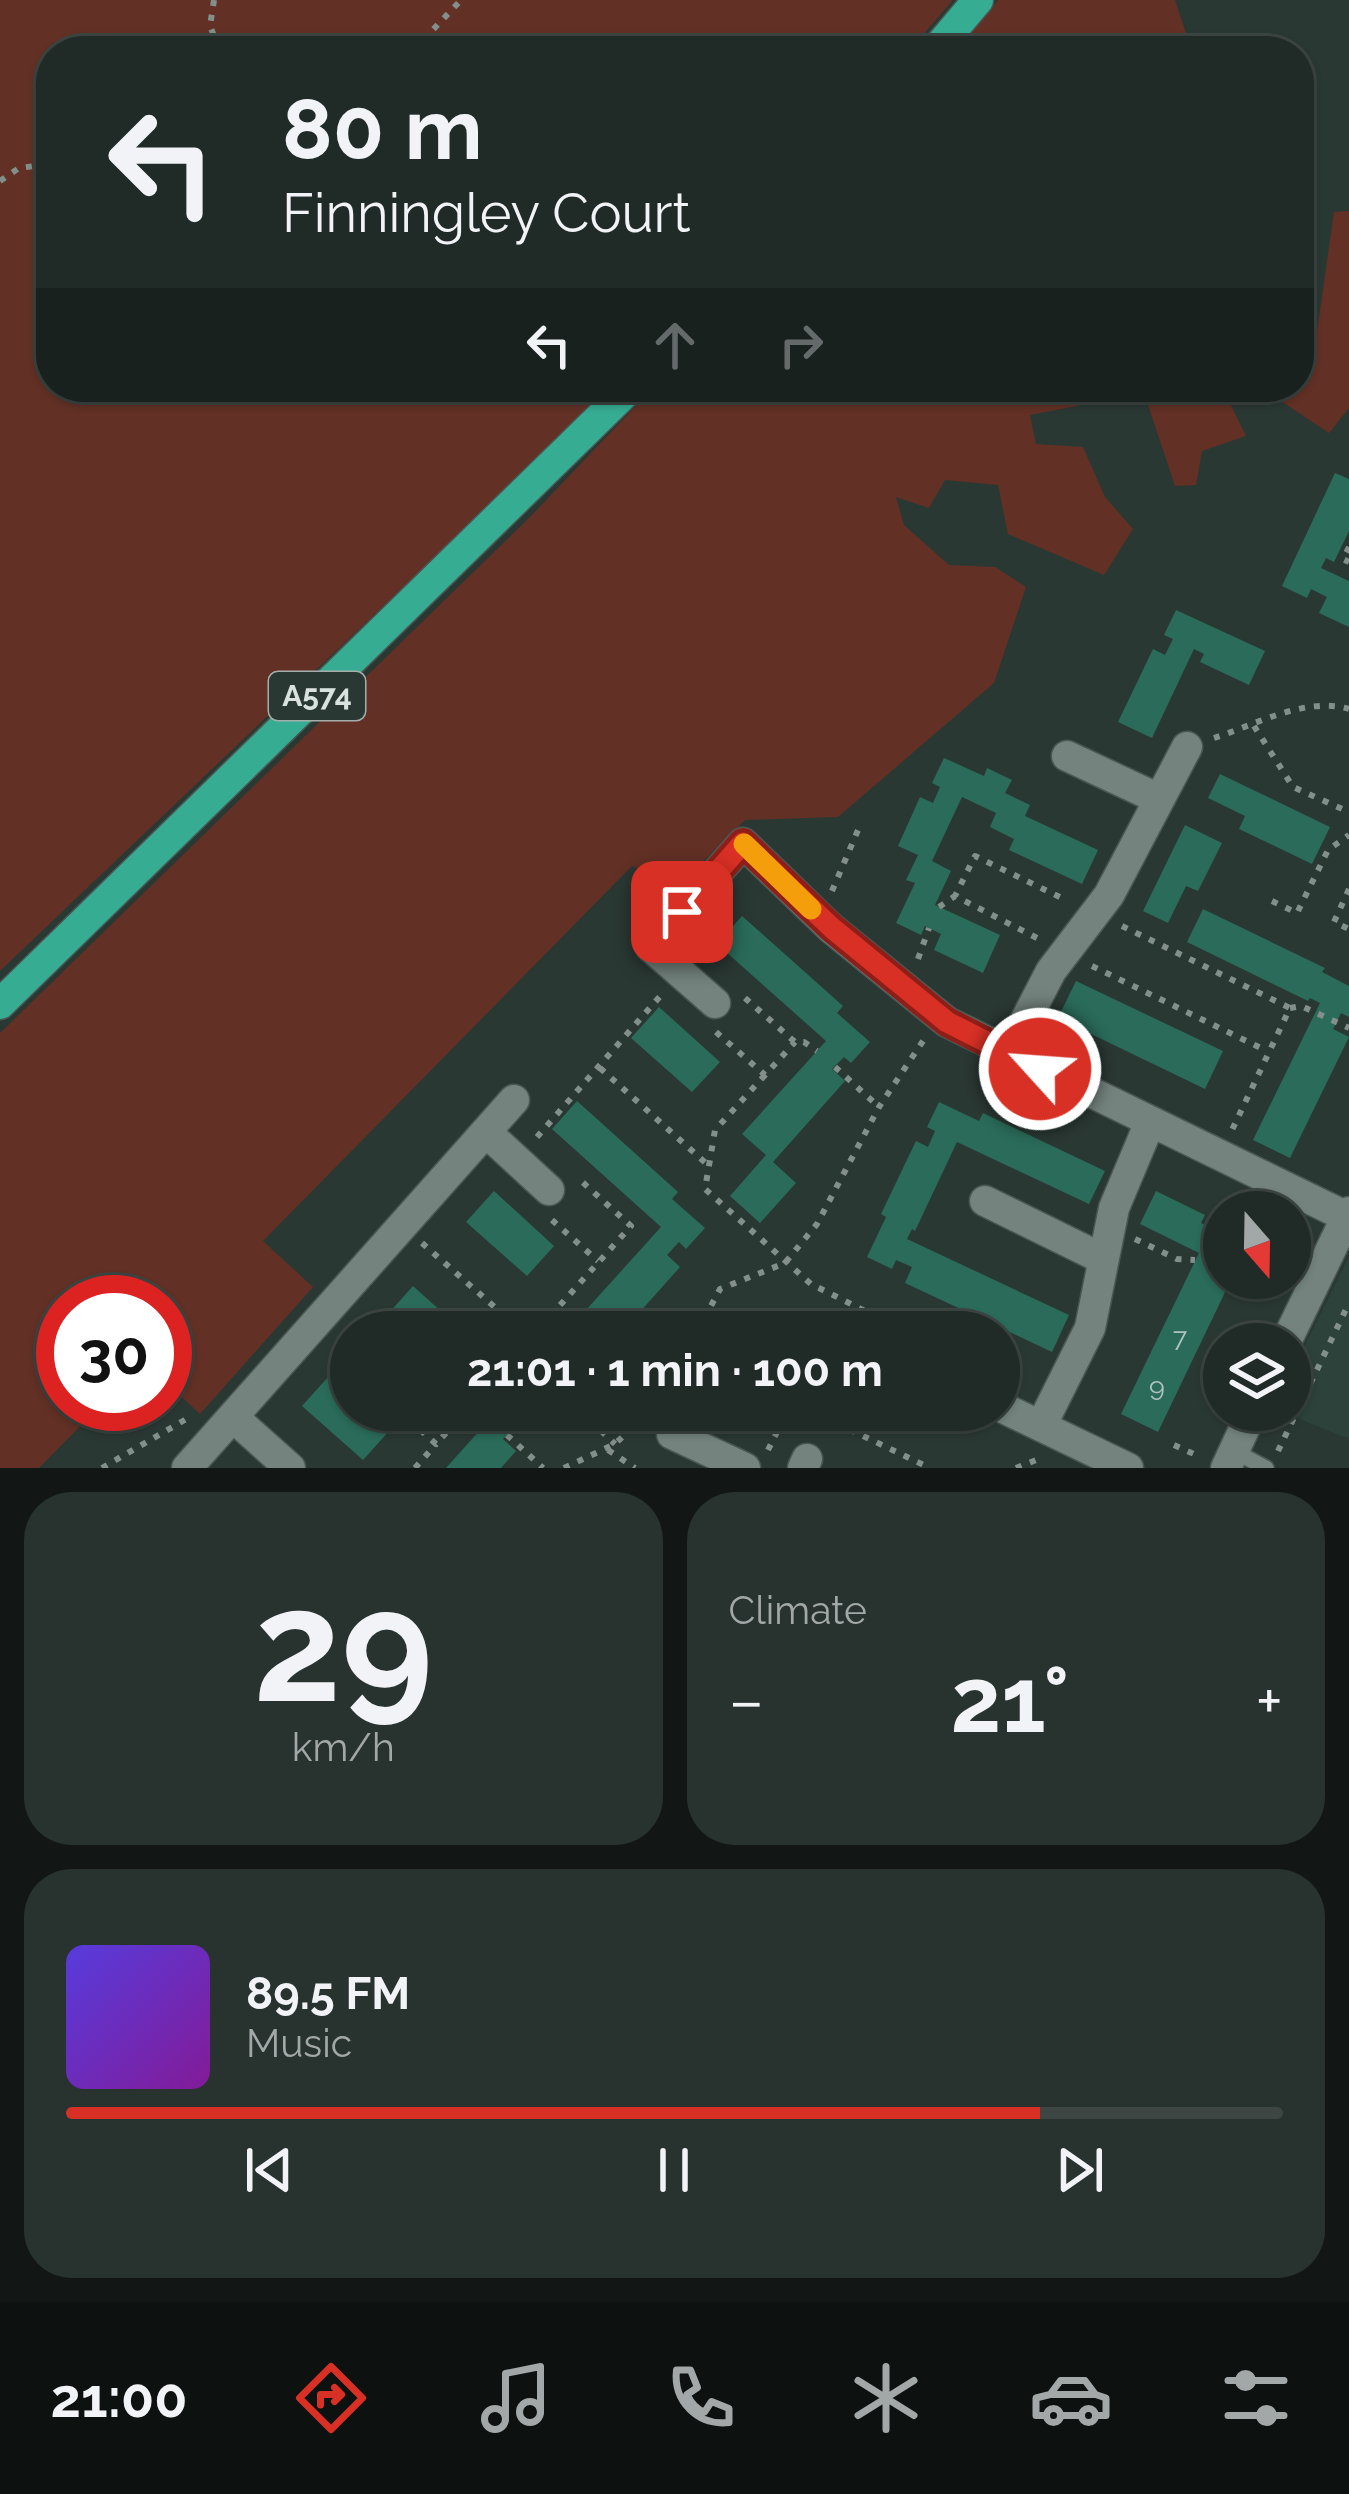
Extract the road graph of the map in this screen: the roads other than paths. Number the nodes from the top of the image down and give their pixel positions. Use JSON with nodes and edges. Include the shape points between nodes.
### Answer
{"nodes":[{"id":1,"x":978,"y":0,"type":"edge"},
{"id":2,"x":947,"y":36,"type":"edge"},
{"id":3,"x":616,"y":402,"type":"edge"},
{"id":4,"x":1186,"y":747,"type":"road end"},
{"id":5,"x":1067,"y":756,"type":"dead end"},
{"id":6,"x":1159,"y":799,"type":"junction"},
{"id":7,"x":715,"y":1003,"type":"road end"},
{"id":8,"x":0,"y":1004,"type":"edge"},
{"id":9,"x":1008,"y":1054,"type":"junction"},
{"id":10,"x":514,"y":1100,"type":"dead end"},
{"id":11,"x":1150,"y":1122,"type":"junction"},
{"id":12,"x":485,"y":1132,"type":"junction"},
{"id":13,"x":558,"y":1180,"type":"road end"},
{"id":14,"x":985,"y":1201,"type":"dead end"},
{"id":15,"x":1348,"y":1214,"type":"edge"},
{"id":16,"x":1103,"y":1259,"type":"junction"},
{"id":17,"x":328,"y":1311,"type":"joint"},
{"id":18,"x":1295,"y":1323,"type":"edge"},
{"id":19,"x":1020,"y":1416,"type":"edge"},
{"id":20,"x":233,"y":1417,"type":"junction"},
{"id":21,"x":1041,"y":1426,"type":"junction"},
{"id":22,"x":1243,"y":1431,"type":"edge"},
{"id":23,"x":672,"y":1434,"type":"dead end"},
{"id":24,"x":1230,"y":1460,"type":"edge"},
{"id":25,"x":187,"y":1468,"type":"edge"},
{"id":26,"x":290,"y":1468,"type":"edge"},
{"id":27,"x":745,"y":1468,"type":"edge"},
{"id":28,"x":1128,"y":1468,"type":"edge"},
{"id":29,"x":1265,"y":1468,"type":"edge"}],
"edges":[{"from":1,"to":2,"type":"main road"},
{"from":3,"to":8,"type":"main road","number":"A574"},
{"from":4,"to":6,"type":"street"},
{"from":5,"to":6,"type":"street"},
{"from":6,"to":9,"type":"street"},
{"from":7,"to":9,"type":"street","via":[[652,946],[743,843],[940,1016]]},
{"from":9,"to":11,"type":"street"},
{"from":10,"to":12,"type":"street"},
{"from":11,"to":15,"type":"street"},
{"from":11,"to":16,"type":"street"},
{"from":12,"to":13,"type":"street","via":[[516,1160]]},
{"from":12,"to":17,"type":"street"},
{"from":14,"to":16,"type":"street"},
{"from":15,"to":18,"type":"street"},
{"from":16,"to":21,"type":"street","via":[[1090,1328]]},
{"from":17,"to":20,"type":"street"},
{"from":19,"to":21,"type":"street"},
{"from":20,"to":25,"type":"street"},
{"from":20,"to":26,"type":"street"},
{"from":21,"to":28,"type":"street"},
{"from":22,"to":24,"type":"street"},
{"from":23,"to":27,"type":"street"},
{"from":24,"to":29,"type":"lane"}]}
